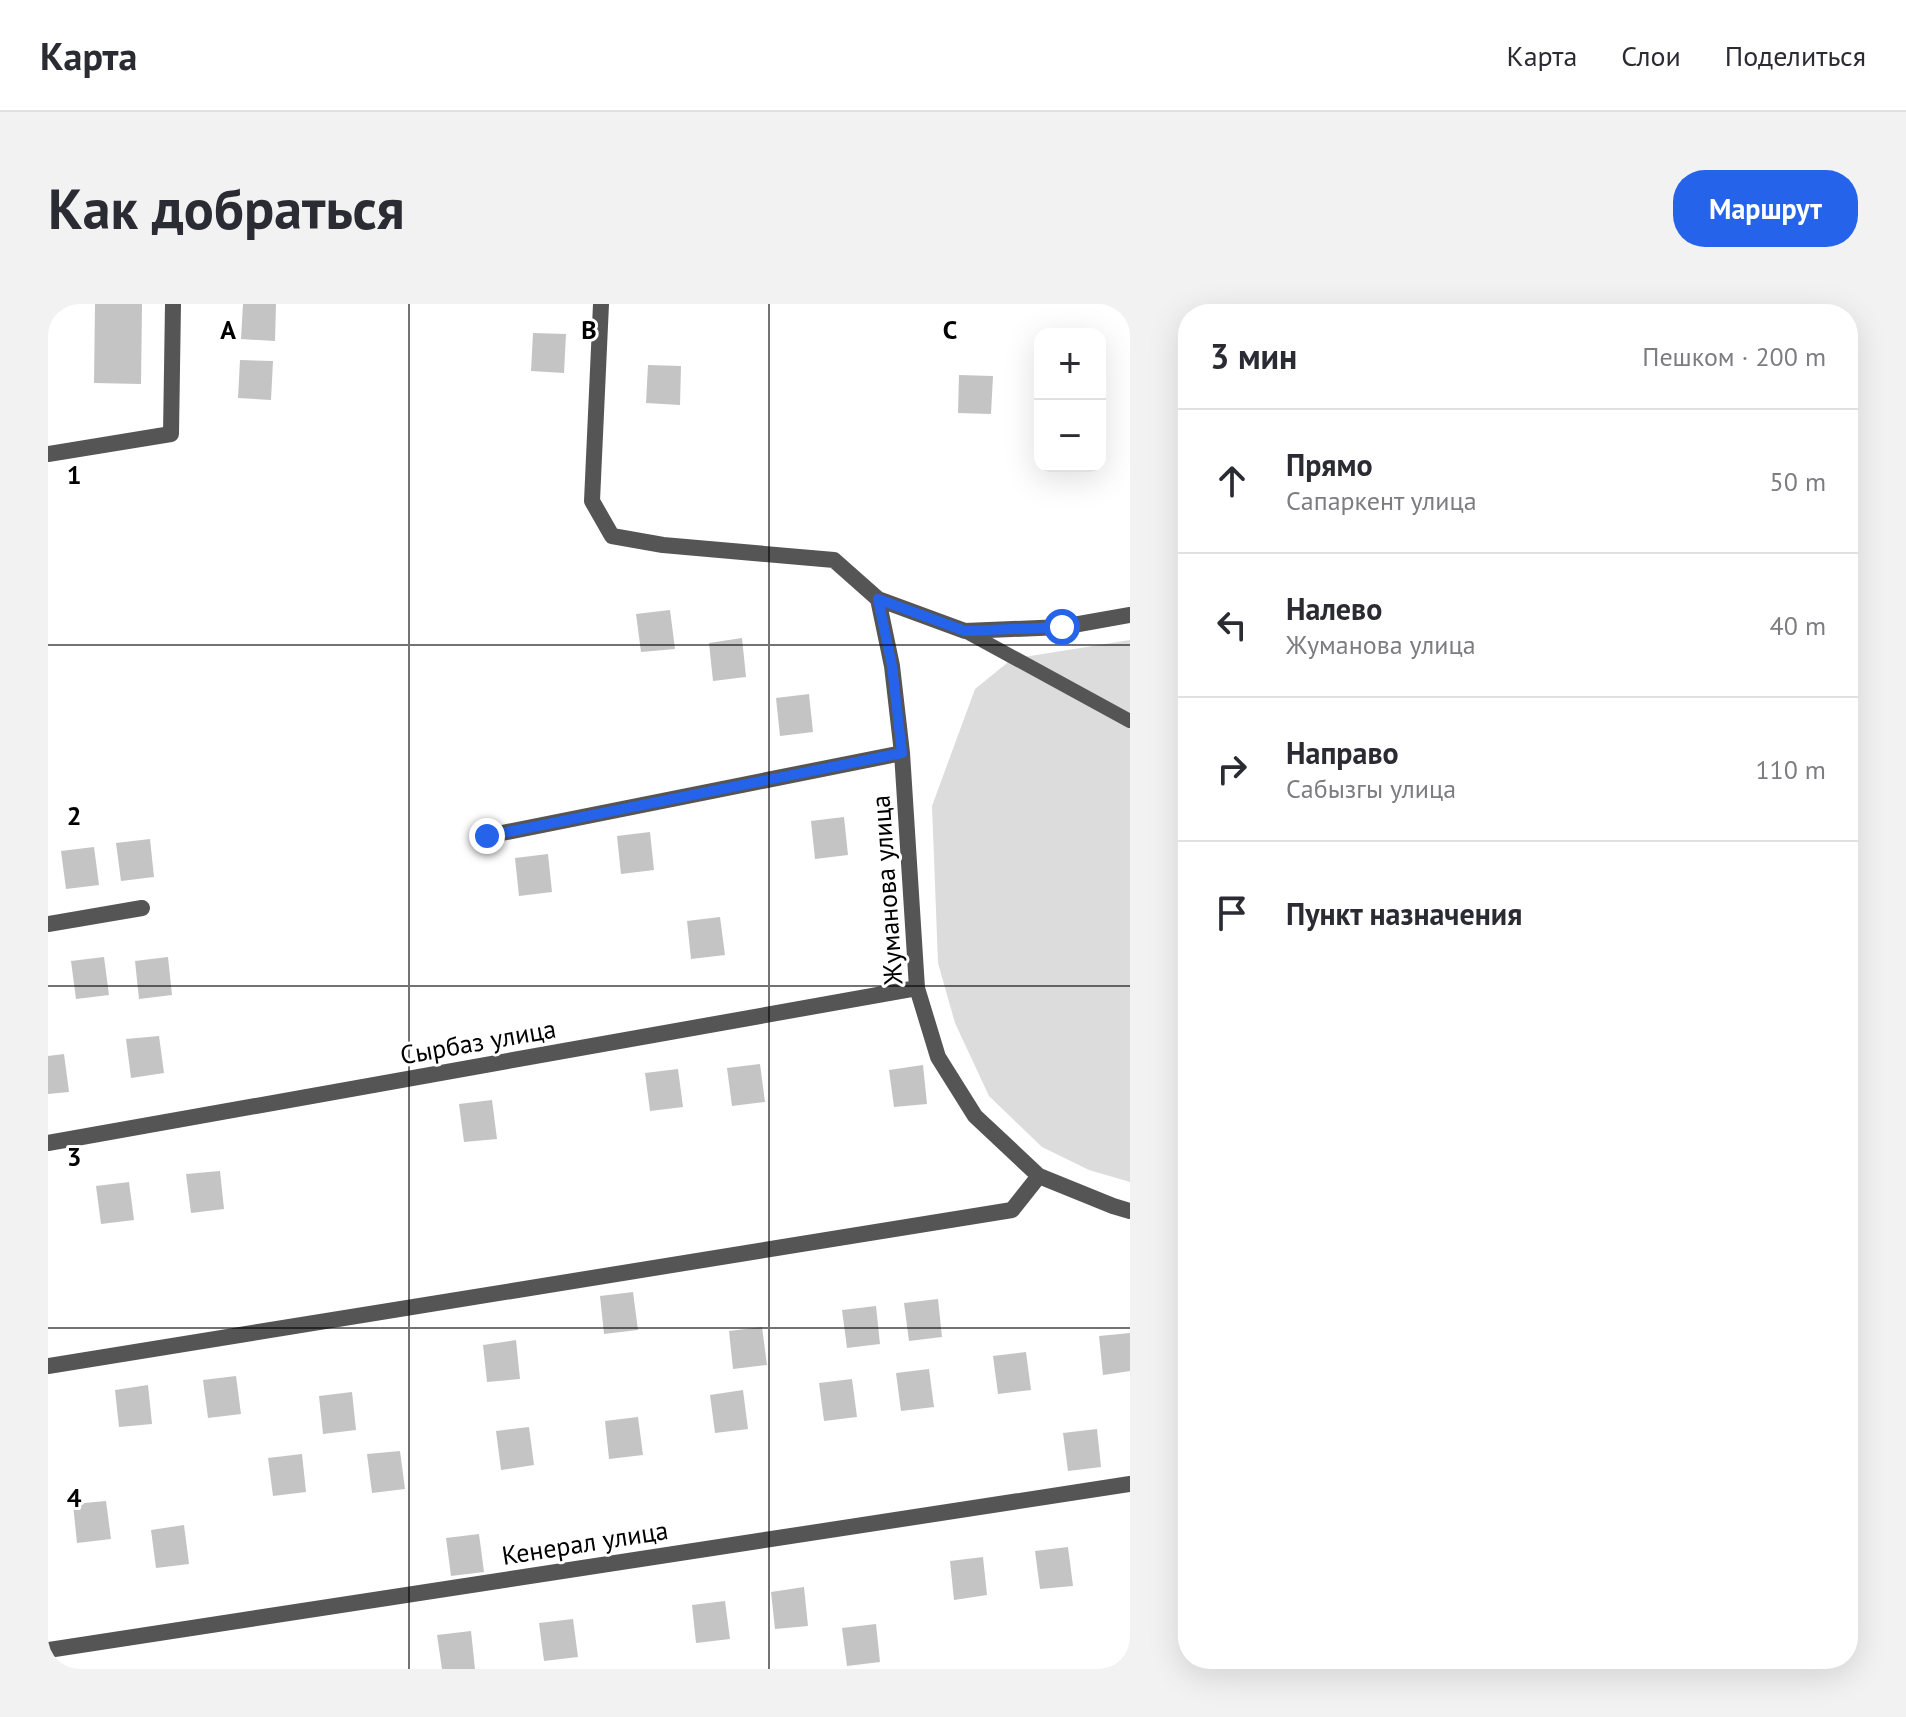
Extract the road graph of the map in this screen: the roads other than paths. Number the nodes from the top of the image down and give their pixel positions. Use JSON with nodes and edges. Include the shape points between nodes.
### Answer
{"nodes":[{"id":1,"x":173,"y":304,"type":"edge"},
{"id":2,"x":601,"y":304,"type":"edge"},
{"id":3,"x":48,"y":454,"type":"edge"},
{"id":4,"x":878,"y":599,"type":"junction"},
{"id":5,"x":1130,"y":615,"type":"edge"},
{"id":6,"x":965,"y":631,"type":"junction"},
{"id":7,"x":1130,"y":721,"type":"edge"},
{"id":8,"x":902,"y":753,"type":"junction"},
{"id":9,"x":487,"y":836,"type":"dead end"},
{"id":10,"x":142,"y":908,"type":"dead end"},
{"id":11,"x":48,"y":924,"type":"edge"},
{"id":12,"x":917,"y":988,"type":"junction"},
{"id":13,"x":48,"y":1143,"type":"edge"},
{"id":14,"x":1039,"y":1176,"type":"junction"},
{"id":15,"x":1130,"y":1211,"type":"edge"},
{"id":16,"x":48,"y":1366,"type":"edge"},
{"id":17,"x":1130,"y":1484,"type":"edge"},
{"id":18,"x":48,"y":1650,"type":"edge"}],
"edges":[{"from":1,"to":3,"type":"street","via":[[171,434]]},
{"from":2,"to":4,"type":"street","via":[[592,501],[612,536],[834,560]]},
{"from":4,"to":6,"type":"street"},
{"from":4,"to":8,"type":"street","name":"Жуманова улица"},
{"from":5,"to":6,"type":"street","via":[[1062,627]]},
{"from":6,"to":7,"type":"lane"},
{"from":8,"to":9,"type":"street"},
{"from":8,"to":12,"type":"street","name":"Жуманова улица"},
{"from":10,"to":11,"type":"street"},
{"from":12,"to":13,"type":"street","name":"Сырбаз улица"},
{"from":12,"to":14,"type":"street","name":"Жуманова улица","via":[[938,1057],[975,1116]]},
{"from":14,"to":15,"type":"street","name":"Жуманова улица"},
{"from":14,"to":16,"type":"street","via":[[1012,1210]]},
{"from":17,"to":18,"type":"street","name":"Кенерал улица"}]}
